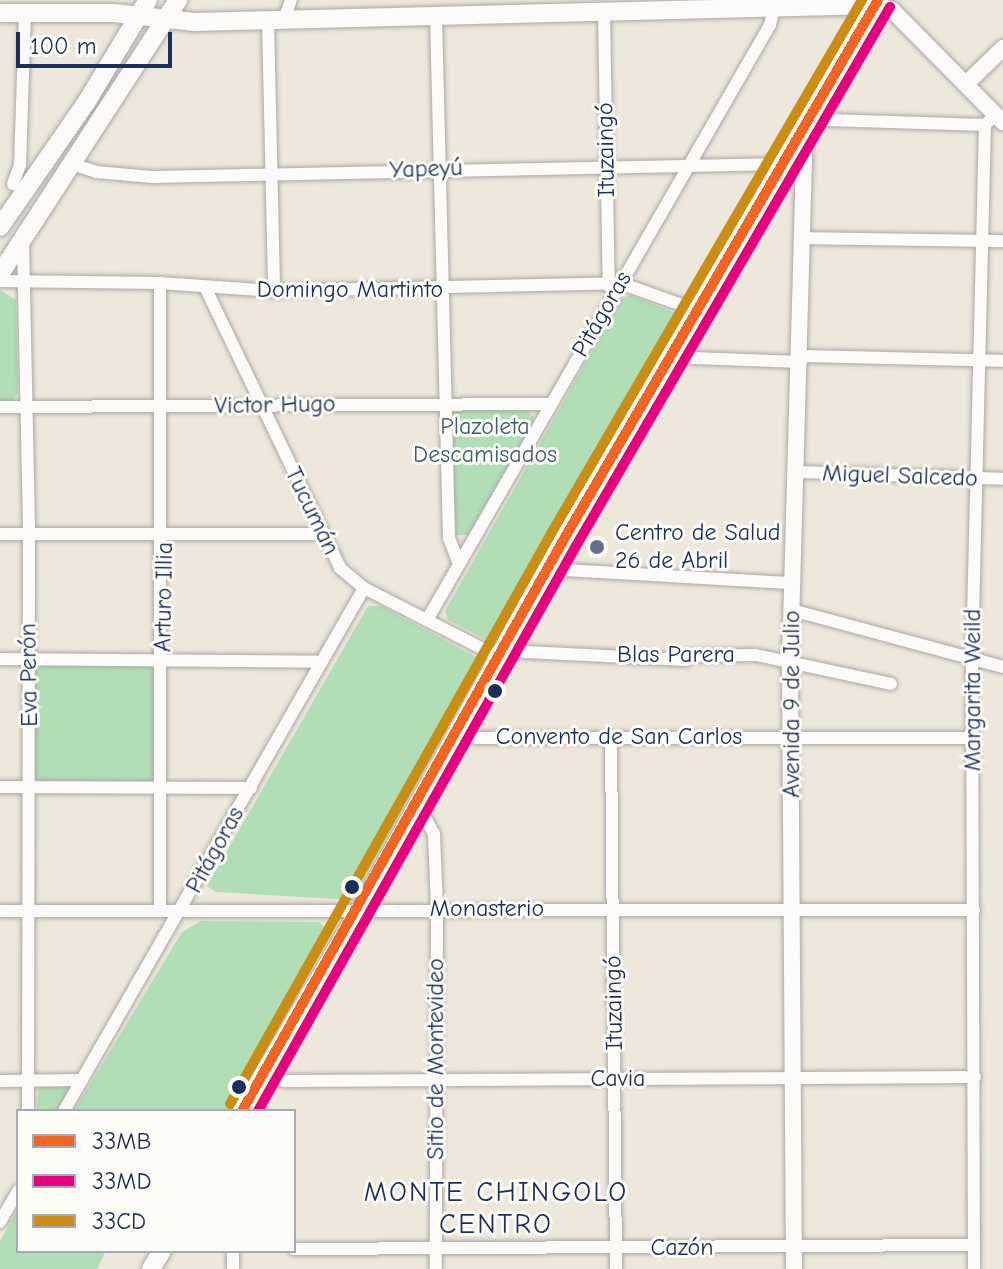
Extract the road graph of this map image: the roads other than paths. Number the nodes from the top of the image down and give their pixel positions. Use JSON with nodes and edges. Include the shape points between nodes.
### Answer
{"nodes":[{"id":1,"x":178,"y":0,"type":"edge"},
{"id":2,"x":291,"y":0,"type":"edge"},
{"id":3,"x":877,"y":2,"type":"edge"},
{"id":4,"x":786,"y":5,"type":"edge"},
{"id":5,"x":526,"y":7,"type":"edge"},
{"id":6,"x":144,"y":8,"type":"edge"},
{"id":7,"x":414,"y":9,"type":"edge"},
{"id":8,"x":25,"y":12,"type":"junction"},
{"id":9,"x":0,"y":13,"type":"edge"},
{"id":10,"x":604,"y":13,"type":"junction"},
{"id":11,"x":436,"y":17,"type":"junction"},
{"id":12,"x":165,"y":19,"type":"junction"},
{"id":13,"x":276,"y":20,"type":"junction"},
{"id":14,"x":1003,"y":48,"type":"edge"},
{"id":15,"x":966,"y":84,"type":"junction"},
{"id":16,"x":811,"y":114,"type":"junction"},
{"id":17,"x":994,"y":121,"type":"edge"},
{"id":18,"x":795,"y":143,"type":"junction"},
{"id":19,"x":72,"y":164,"type":"junction"},
{"id":20,"x":782,"y":164,"type":"junction"},
{"id":21,"x":688,"y":165,"type":"junction"},
{"id":22,"x":606,"y":166,"type":"junction"},
{"id":23,"x":440,"y":169,"type":"junction"},
{"id":24,"x":270,"y":174,"type":"junction"},
{"id":25,"x":19,"y":179,"type":"edge"},
{"id":26,"x":0,"y":227,"type":"edge"},
{"id":27,"x":801,"y":238,"type":"junction"},
{"id":28,"x":23,"y":240,"type":"junction"},
{"id":29,"x":983,"y":241,"type":"junction"},
{"id":30,"x":1003,"y":241,"type":"edge"},
{"id":31,"x":0,"y":274,"type":"edge"},
{"id":32,"x":25,"y":280,"type":"junction"},
{"id":33,"x":0,"y":281,"type":"edge"},
{"id":34,"x":160,"y":283,"type":"junction"},
{"id":35,"x":614,"y":284,"type":"junction"},
{"id":36,"x":206,"y":289,"type":"junction"},
{"id":37,"x":441,"y":290,"type":"junction"},
{"id":38,"x":274,"y":291,"type":"junction"},
{"id":39,"x":696,"y":310,"type":"junction"},
{"id":40,"x":672,"y":352,"type":"junction"},
{"id":41,"x":801,"y":359,"type":"junction"},
{"id":42,"x":980,"y":360,"type":"junction"},
{"id":43,"x":1003,"y":361,"type":"edge"},
{"id":44,"x":444,"y":403,"type":"junction"},
{"id":45,"x":549,"y":404,"type":"junction"},
{"id":46,"x":261,"y":405,"type":"junction"},
{"id":47,"x":163,"y":406,"type":"junction"},
{"id":48,"x":0,"y":407,"type":"edge"},
{"id":49,"x":23,"y":407,"type":"junction"},
{"id":50,"x":797,"y":472,"type":"junction"},
{"id":51,"x":976,"y":478,"type":"junction"},
{"id":52,"x":1003,"y":479,"type":"edge"},
{"id":53,"x":0,"y":534,"type":"edge"},
{"id":54,"x":29,"y":534,"type":"junction"},
{"id":55,"x":164,"y":534,"type":"junction"},
{"id":56,"x":321,"y":534,"type":"junction"},
{"id":57,"x":459,"y":564,"type":"junction"},
{"id":58,"x":547,"y":569,"type":"junction"},
{"id":59,"x":793,"y":583,"type":"junction"},
{"id":60,"x":364,"y":588,"type":"junction"},
{"id":61,"x":792,"y":610,"type":"junction"},
{"id":62,"x":427,"y":620,"type":"junction"},
{"id":63,"x":503,"y":651,"type":"junction"},
{"id":64,"x":0,"y":659,"type":"edge"},
{"id":65,"x":28,"y":659,"type":"junction"},
{"id":66,"x":972,"y":659,"type":"junction"},
{"id":67,"x":163,"y":660,"type":"junction"},
{"id":68,"x":790,"y":661,"type":"junction"},
{"id":69,"x":321,"y":662,"type":"junction"},
{"id":70,"x":1003,"y":667,"type":"edge"},
{"id":71,"x":891,"y":684,"type":"dead end"},
{"id":72,"x":459,"y":732,"type":"junction"},
{"id":73,"x":791,"y":737,"type":"junction"},
{"id":74,"x":611,"y":738,"type":"junction"},
{"id":75,"x":972,"y":738,"type":"junction"},
{"id":76,"x":163,"y":786,"type":"junction"},
{"id":77,"x":0,"y":787,"type":"edge"},
{"id":78,"x":30,"y":787,"type":"junction"},
{"id":79,"x":251,"y":788,"type":"junction"},
{"id":80,"x":418,"y":805,"type":"junction"},
{"id":81,"x":613,"y":908,"type":"junction"},
{"id":82,"x":795,"y":909,"type":"junction"},
{"id":83,"x":160,"y":910,"type":"junction"},
{"id":84,"x":359,"y":910,"type":"junction"},
{"id":85,"x":437,"y":910,"type":"junction"},
{"id":86,"x":974,"y":910,"type":"junction"},
{"id":87,"x":0,"y":911,"type":"edge"},
{"id":88,"x":29,"y":911,"type":"junction"},
{"id":89,"x":181,"y":911,"type":"junction"},
{"id":90,"x":263,"y":1076,"type":"junction"},
{"id":91,"x":975,"y":1077,"type":"junction"},
{"id":92,"x":435,"y":1078,"type":"junction"},
{"id":93,"x":794,"y":1079,"type":"junction"},
{"id":94,"x":82,"y":1080,"type":"junction"},
{"id":95,"x":615,"y":1080,"type":"junction"},
{"id":96,"x":0,"y":1081,"type":"edge"},
{"id":97,"x":28,"y":1081,"type":"junction"},
{"id":98,"x":28,"y":1109,"type":"edge"},
{"id":99,"x":65,"y":1109,"type":"edge"},
{"id":100,"x":243,"y":1109,"type":"edge"},
{"id":101,"x":16,"y":1194,"type":"edge"},
{"id":102,"x":0,"y":1222,"type":"edge"},
{"id":103,"x":974,"y":1245,"type":"junction"},
{"id":104,"x":794,"y":1247,"type":"junction"},
{"id":105,"x":436,"y":1248,"type":"junction"},
{"id":106,"x":616,"y":1248,"type":"junction"},
{"id":107,"x":296,"y":1249,"type":"edge"},
{"id":108,"x":436,"y":1269,"type":"edge"},
{"id":109,"x":616,"y":1269,"type":"edge"},
{"id":110,"x":794,"y":1269,"type":"edge"},
{"id":111,"x":974,"y":1269,"type":"edge"}],
"edges":[{"from":1,"to":12,"type":"main road"},
{"from":2,"to":13,"type":"street"},
{"from":3,"to":4,"type":"main road"},
{"from":3,"to":15,"type":"street","via":[[892,10]]},
{"from":3,"to":16,"type":"main road"},
{"from":4,"to":10,"type":"main road"},
{"from":4,"to":21,"type":"street","name":"Pitágoras"},
{"from":5,"to":10,"type":"main road"},
{"from":5,"to":11,"type":"main road"},
{"from":6,"to":8,"type":"main road"},
{"from":6,"to":12,"type":"main road"},
{"from":6,"to":25,"type":"main road"},
{"from":7,"to":11,"type":"main road"},
{"from":7,"to":13,"type":"main road"},
{"from":8,"to":9,"type":"main road"},
{"from":8,"to":25,"type":"street"},
{"from":10,"to":22,"type":"street","name":"Ituzaingó"},
{"from":11,"to":23,"type":"street"},
{"from":12,"to":13,"type":"main road"},
{"from":12,"to":19,"type":"main road"},
{"from":13,"to":24,"type":"street"},
{"from":14,"to":15,"type":"street"},
{"from":15,"to":17,"type":"street"},
{"from":16,"to":17,"type":"street","via":[[827,120]]},
{"from":16,"to":18,"type":"main road"},
{"from":17,"to":29,"type":"street","name":"Margarita Weild"},
{"from":18,"to":20,"type":"main road"},
{"from":18,"to":27,"type":"street","name":"Avenida 9 de Julio","via":[[804,154]]},
{"from":19,"to":24,"type":"street","name":"Yapeyú","via":[[96,172],[152,177]]},
{"from":19,"to":28,"type":"main road"},
{"from":20,"to":21,"type":"street","name":"Yapeyú"},
{"from":20,"to":39,"type":"main road"},
{"from":21,"to":22,"type":"street","name":"Yapeyú"},
{"from":21,"to":35,"type":"street","name":"Pitágoras"},
{"from":22,"to":23,"type":"street","name":"Yapeyú"},
{"from":22,"to":35,"type":"street","name":"Ituzaingó"},
{"from":23,"to":24,"type":"street","name":"Yapeyú"},
{"from":23,"to":37,"type":"street"},
{"from":24,"to":38,"type":"street"},
{"from":25,"to":26,"type":"main road"},
{"from":27,"to":29,"type":"street"},
{"from":27,"to":41,"type":"street","name":"Avenida 9 de Julio"},
{"from":28,"to":31,"type":"main road"},
{"from":28,"to":32,"type":"street","name":"Eva Perón"},
{"from":29,"to":30,"type":"street"},
{"from":29,"to":42,"type":"street","name":"Margarita Weild"},
{"from":32,"to":33,"type":"street","name":"Domingo Martinto"},
{"from":32,"to":34,"type":"street","name":"Domingo Martinto"},
{"from":32,"to":49,"type":"street","name":"Eva Perón"},
{"from":34,"to":36,"type":"street","name":"Domingo Martinto"},
{"from":34,"to":47,"type":"street","name":"Arturo Illia"},
{"from":35,"to":37,"type":"street","name":"Domingo Martinto"},
{"from":35,"to":39,"type":"street","name":"Domingo Martinto"},
{"from":35,"to":45,"type":"street","name":"Pitágoras"},
{"from":36,"to":38,"type":"street","name":"Domingo Martinto"},
{"from":36,"to":46,"type":"street","name":"Tucumán"},
{"from":37,"to":38,"type":"street","name":"Domingo Martinto"},
{"from":37,"to":44,"type":"street"},
{"from":39,"to":40,"type":"main road"},
{"from":40,"to":41,"type":"street","via":[[693,358]]},
{"from":40,"to":58,"type":"main road"},
{"from":41,"to":42,"type":"street"},
{"from":41,"to":50,"type":"street","name":"Avenida 9 de Julio"},
{"from":42,"to":43,"type":"street"},
{"from":42,"to":51,"type":"street","name":"Margarita Weild"},
{"from":44,"to":45,"type":"street","name":"Victor Hugo"},
{"from":44,"to":46,"type":"street","name":"Victor Hugo"},
{"from":44,"to":57,"type":"street","via":[[449,538]]},
{"from":45,"to":57,"type":"street","name":"Pitágoras"},
{"from":46,"to":47,"type":"street","name":"Victor Hugo"},
{"from":46,"to":56,"type":"street","name":"Tucumán"},
{"from":47,"to":49,"type":"street","name":"Victor Hugo"},
{"from":47,"to":55,"type":"street","name":"Arturo Illia"},
{"from":48,"to":49,"type":"street","name":"Victor Hugo"},
{"from":49,"to":54,"type":"street","name":"Eva Perón"},
{"from":50,"to":51,"type":"street","name":"Miguel Salcedo"},
{"from":50,"to":59,"type":"street","name":"Avenida 9 de Julio"},
{"from":51,"to":52,"type":"street","name":"Miguel Salcedo"},
{"from":51,"to":66,"type":"street","name":"Margarita Weild"},
{"from":53,"to":54,"type":"street"},
{"from":54,"to":55,"type":"street"},
{"from":54,"to":65,"type":"street","name":"Eva Perón"},
{"from":55,"to":56,"type":"street"},
{"from":55,"to":67,"type":"street","name":"Arturo Illia"},
{"from":56,"to":60,"type":"street","name":"Tucumán","via":[[340,568]]},
{"from":57,"to":62,"type":"street","name":"Pitágoras"},
{"from":58,"to":59,"type":"street"},
{"from":58,"to":63,"type":"main road"},
{"from":59,"to":61,"type":"street","name":"Avenida 9 de Julio"},
{"from":60,"to":62,"type":"street","name":"Tucumán"},
{"from":60,"to":69,"type":"street","name":"Pitágoras"},
{"from":61,"to":66,"type":"street"},
{"from":61,"to":68,"type":"street","name":"Avenida 9 de Julio"},
{"from":62,"to":63,"type":"street","name":"Tucumán"},
{"from":63,"to":68,"type":"street","name":"Blas Parera","via":[[686,660],[756,655]]},
{"from":63,"to":72,"type":"main road"},
{"from":64,"to":65,"type":"street"},
{"from":65,"to":67,"type":"street"},
{"from":65,"to":78,"type":"street","name":"Eva Perón"},
{"from":66,"to":70,"type":"street"},
{"from":66,"to":75,"type":"street","name":"Margarita Weild"},
{"from":67,"to":69,"type":"street"},
{"from":67,"to":76,"type":"street","name":"Arturo Illia"},
{"from":68,"to":71,"type":"street","name":"Blas Parera"},
{"from":68,"to":73,"type":"street","name":"Avenida 9 de Julio"},
{"from":69,"to":79,"type":"street","name":"Pitágoras"},
{"from":72,"to":74,"type":"street","name":"Convento de San Carlos","via":[[478,738]]},
{"from":72,"to":80,"type":"main road"},
{"from":73,"to":74,"type":"street","name":"Convento de San Carlos"},
{"from":73,"to":75,"type":"street","name":"Convento de San Carlos"},
{"from":73,"to":82,"type":"street","name":"Avenida 9 de Julio"},
{"from":74,"to":81,"type":"street","name":"Ituzaingó"},
{"from":75,"to":86,"type":"street","name":"Margarita Weild"},
{"from":76,"to":78,"type":"street"},
{"from":76,"to":79,"type":"street"},
{"from":76,"to":83,"type":"street","name":"Arturo Illia"},
{"from":77,"to":78,"type":"street"},
{"from":78,"to":88,"type":"street","name":"Eva Perón"},
{"from":79,"to":89,"type":"street","name":"Pitágoras"},
{"from":80,"to":84,"type":"main road"},
{"from":80,"to":85,"type":"street","name":"Sitio de Montevideo","via":[[434,834]]},
{"from":81,"to":82,"type":"street","name":"Monasterio"},
{"from":81,"to":85,"type":"street","name":"Monasterio"},
{"from":81,"to":95,"type":"street","name":"Ituzaingó"},
{"from":82,"to":86,"type":"street","name":"Monasterio"},
{"from":82,"to":93,"type":"street","name":"Avenida 9 de Julio"},
{"from":83,"to":88,"type":"street","name":"Monasterio"},
{"from":83,"to":89,"type":"street","name":"Monasterio"},
{"from":84,"to":85,"type":"street","name":"Monasterio"},
{"from":84,"to":89,"type":"street","name":"Monasterio"},
{"from":84,"to":90,"type":"main road"},
{"from":85,"to":92,"type":"street","name":"Sitio de Montevideo"},
{"from":86,"to":91,"type":"street","name":"Margarita Weild"},
{"from":87,"to":88,"type":"street","name":"Monasterio"},
{"from":88,"to":97,"type":"street","name":"Eva Perón"},
{"from":89,"to":94,"type":"street","name":"Pitágoras"},
{"from":90,"to":92,"type":"street","name":"Cavia","via":[[285,1081]]},
{"from":90,"to":100,"type":"main road"},
{"from":91,"to":93,"type":"street","name":"Cavia"},
{"from":91,"to":103,"type":"street","name":"Margarita Weild"},
{"from":92,"to":95,"type":"street","name":"Cavia"},
{"from":92,"to":105,"type":"street","name":"Sitio de Montevideo"},
{"from":93,"to":95,"type":"street","name":"Cavia"},
{"from":93,"to":104,"type":"street","name":"Avenida 9 de Julio"},
{"from":94,"to":97,"type":"street"},
{"from":94,"to":99,"type":"street","name":"Pitágoras"},
{"from":95,"to":106,"type":"street","name":"Ituzaingó"},
{"from":96,"to":97,"type":"street"},
{"from":97,"to":98,"type":"street","name":"Eva Perón"},
{"from":101,"to":102,"type":"street"},
{"from":103,"to":104,"type":"street","name":"Cazón"},
{"from":103,"to":111,"type":"street","name":"Margarita Weild"},
{"from":104,"to":106,"type":"street","name":"Cazón"},
{"from":104,"to":110,"type":"street","name":"Avenida 9 de Julio"},
{"from":105,"to":106,"type":"street","name":"Cazón"},
{"from":105,"to":107,"type":"street","name":"Cazón"},
{"from":105,"to":108,"type":"street","name":"Sitio de Montevideo"},
{"from":106,"to":109,"type":"street","name":"Ituzaingó"}]}
